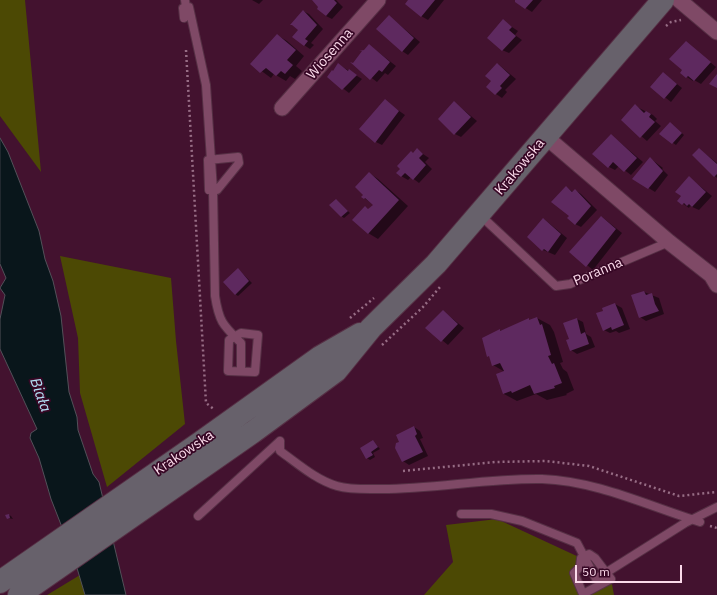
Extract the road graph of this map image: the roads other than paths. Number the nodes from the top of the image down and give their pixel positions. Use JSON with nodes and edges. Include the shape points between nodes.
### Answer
{"nodes":[{"id":1,"x":378,"y":0,"type":"edge"},
{"id":2,"x":663,"y":0,"type":"edge"},
{"id":3,"x":679,"y":0,"type":"edge"},
{"id":4,"x":185,"y":4,"type":"edge"},
{"id":5,"x":184,"y":18,"type":"dead end"},
{"id":6,"x":717,"y":32,"type":"edge"},
{"id":7,"x":282,"y":108,"type":"dead end"},
{"id":8,"x":546,"y":136,"type":"junction"},
{"id":9,"x":210,"y":160,"type":"junction"},
{"id":10,"x":213,"y":190,"type":"junction"},
{"id":11,"x":479,"y":215,"type":"junction"},
{"id":12,"x":669,"y":242,"type":"junction"},
{"id":13,"x":717,"y":285,"type":"edge"},
{"id":14,"x":370,"y":328,"type":"junction"},
{"id":15,"x":235,"y":336,"type":"junction"},
{"id":16,"x":242,"y":370,"type":"dead end"},
{"id":17,"x":717,"y":507,"type":"edge"},
{"id":18,"x":461,"y":514,"type":"dead end"},
{"id":19,"x":198,"y":516,"type":"dead end"},
{"id":20,"x":696,"y":521,"type":"junction"},
{"id":21,"x":584,"y":556,"type":"junction"},
{"id":22,"x":607,"y":572,"type":"junction"},
{"id":23,"x":0,"y":582,"type":"edge"},
{"id":24,"x":19,"y":595,"type":"edge"}],
"edges":[{"from":1,"to":7,"type":"street","name":"Wiosenna"},
{"from":2,"to":8,"type":"street","name":"Krakowska"},
{"from":3,"to":6,"type":"street"},
{"from":4,"to":5,"type":"lane"},
{"from":4,"to":9,"type":"lane","via":[[189,7],[206,85]]},
{"from":8,"to":11,"type":"street","name":"Krakowska"},
{"from":8,"to":12,"type":"street"},
{"from":9,"to":10,"type":"lane"},
{"from":9,"to":10,"type":"lane","via":[[238,157],[239,163],[217,190]]},
{"from":10,"to":15,"type":"lane","via":[[215,296],[223,325]]},
{"from":11,"to":12,"type":"lane","name":"Poranna","via":[[556,286],[570,284]]},
{"from":11,"to":14,"type":"street","name":"Krakowska","via":[[436,264]]},
{"from":12,"to":13,"type":"street","via":[[711,275]]},
{"from":14,"to":23,"type":"street","name":"Krakowska","via":[[320,357]]},
{"from":14,"to":24,"type":"street","name":"Krakowska","via":[[336,371],[325,380]]},
{"from":15,"to":15,"type":"lane","via":[[228,340],[228,371],[255,372],[258,334],[241,333]]},
{"from":15,"to":16,"type":"lane","via":[[241,343]]},
{"from":17,"to":20,"type":"lane"},
{"from":18,"to":21,"type":"lane","via":[[491,514],[522,521],[578,543]]},
{"from":19,"to":20,"type":"lane","via":[[280,441],[280,451],[308,471],[335,485],[350,489],[397,489],[543,479],[605,490]]},
{"from":20,"to":22,"type":"lane"},
{"from":21,"to":22,"type":"lane","via":[[596,579]]},
{"from":21,"to":22,"type":"lane","via":[[581,558],[580,567],[574,573],[583,594],[611,579]]}]}
